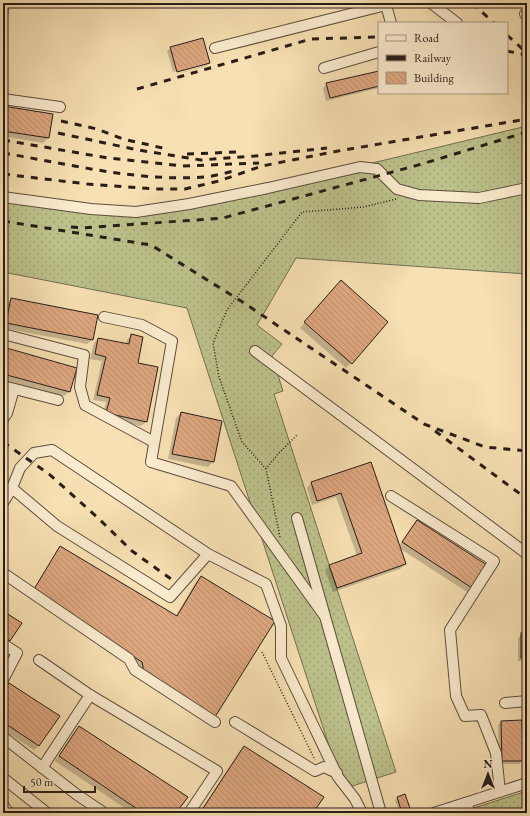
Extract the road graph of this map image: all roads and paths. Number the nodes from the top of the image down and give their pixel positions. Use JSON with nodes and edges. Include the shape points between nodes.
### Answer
{"nodes":[{"id":1,"x":10,"y":3,"type":"edge"},
{"id":2,"x":432,"y":3,"type":"edge"},
{"id":3,"x":385,"y":4,"type":"edge"},
{"id":4,"x":391,"y":22,"type":"edge"},
{"id":5,"x":455,"y":22,"type":"edge"},
{"id":6,"x":5,"y":28,"type":"dead end"},
{"id":7,"x":215,"y":48,"type":"dead end"},
{"id":8,"x":378,"y":52,"type":"edge"},
{"id":9,"x":324,"y":68,"type":"dead end"},
{"id":10,"x":3,"y":99,"type":"edge"},
{"id":11,"x":60,"y":107,"type":"dead end"},
{"id":12,"x":527,"y":188,"type":"edge"},
{"id":13,"x":3,"y":197,"type":"edge"},
{"id":14,"x":399,"y":198,"type":"dead end"},
{"id":15,"x":104,"y":317,"type":"dead end"},
{"id":16,"x":3,"y":334,"type":"edge"},
{"id":17,"x":255,"y":351,"type":"dead end"},
{"id":18,"x":3,"y":386,"type":"edge"},
{"id":19,"x":14,"y":389,"type":"junction"},
{"id":20,"x":58,"y":400,"type":"dead end"},
{"id":21,"x":3,"y":419,"type":"edge"},
{"id":22,"x":297,"y":435,"type":"dead end"},
{"id":23,"x":154,"y":442,"type":"junction"},
{"id":24,"x":266,"y":469,"type":"junction"},
{"id":25,"x":12,"y":488,"type":"junction"},
{"id":26,"x":390,"y":496,"type":"dead end"},
{"id":27,"x":3,"y":503,"type":"edge"},
{"id":28,"x":297,"y":518,"type":"dead end"},
{"id":29,"x":280,"y":538,"type":"dead end"},
{"id":30,"x":208,"y":554,"type":"junction"},
{"id":31,"x":527,"y":554,"type":"edge"},
{"id":32,"x":3,"y":573,"type":"edge"},
{"id":33,"x":324,"y":614,"type":"junction"},
{"id":34,"x":3,"y":644,"type":"edge"},
{"id":35,"x":262,"y":652,"type":"dead end"},
{"id":36,"x":39,"y":660,"type":"dead end"},
{"id":37,"x":3,"y":678,"type":"edge"},
{"id":38,"x":90,"y":695,"type":"junction"},
{"id":39,"x":527,"y":701,"type":"edge"},
{"id":40,"x":505,"y":703,"type":"dead end"},
{"id":41,"x":215,"y":722,"type":"dead end"},
{"id":42,"x":235,"y":722,"type":"dead end"},
{"id":43,"x":3,"y":738,"type":"edge"},
{"id":44,"x":42,"y":768,"type":"junction"},
{"id":45,"x":320,"y":769,"type":"junction"},
{"id":46,"x":337,"y":773,"type":"junction"},
{"id":47,"x":3,"y":778,"type":"edge"},
{"id":48,"x":527,"y":783,"type":"edge"},
{"id":49,"x":500,"y":792,"type":"junction"},
{"id":50,"x":3,"y":805,"type":"edge"},
{"id":51,"x":468,"y":808,"type":"edge"},
{"id":52,"x":9,"y":813,"type":"edge"},
{"id":53,"x":47,"y":813,"type":"edge"},
{"id":54,"x":104,"y":813,"type":"edge"},
{"id":55,"x":189,"y":813,"type":"edge"},
{"id":56,"x":362,"y":813,"type":"edge"},
{"id":57,"x":380,"y":813,"type":"edge"},
{"id":58,"x":434,"y":813,"type":"edge"}],
"edges":[{"from":1,"to":6,"type":"path"},
{"from":2,"to":5,"type":"lane"},
{"from":3,"to":4,"type":"lane"},
{"from":3,"to":7,"type":"lane"},
{"from":8,"to":9,"type":"lane"},
{"from":10,"to":11,"type":"lane"},
{"from":12,"to":13,"type":"lane","via":[[479,198],[419,195],[397,189],[377,169],[360,167],[261,190],[136,212],[91,209]]},
{"from":14,"to":24,"type":"path","via":[[364,207],[302,212],[228,310],[213,343],[219,378],[242,442]]},
{"from":15,"to":23,"type":"lane","via":[[142,324],[172,341]]},
{"from":16,"to":23,"type":"lane","via":[[84,355],[80,387],[85,405]]},
{"from":17,"to":31,"type":"lane"},
{"from":18,"to":19,"type":"lane"},
{"from":19,"to":20,"type":"lane"},
{"from":19,"to":21,"type":"lane"},
{"from":22,"to":24,"type":"path"},
{"from":23,"to":33,"type":"lane","via":[[151,462],[231,486]]},
{"from":24,"to":29,"type":"path"},
{"from":25,"to":27,"type":"lane"},
{"from":25,"to":30,"type":"lane","via":[[20,468],[34,453],[52,450]]},
{"from":25,"to":30,"type":"lane","via":[[57,526],[170,597]]},
{"from":26,"to":49,"type":"lane","via":[[494,561],[450,630],[456,696],[465,716],[482,715],[496,754]]},
{"from":28,"to":33,"type":"lane"},
{"from":30,"to":46,"type":"lane","via":[[266,584],[281,626],[281,658]]},
{"from":32,"to":41,"type":"lane","via":[[129,659],[135,670]]},
{"from":33,"to":57,"type":"lane"},
{"from":34,"to":37,"type":"lane","via":[[17,653]]},
{"from":35,"to":45,"type":"path"},
{"from":36,"to":38,"type":"lane"},
{"from":38,"to":44,"type":"lane"},
{"from":38,"to":55,"type":"lane","via":[[217,771]]},
{"from":39,"to":40,"type":"lane"},
{"from":42,"to":45,"type":"lane","via":[[315,771]]},
{"from":43,"to":44,"type":"lane"},
{"from":44,"to":54,"type":"lane"},
{"from":45,"to":46,"type":"lane","via":[[324,767]]},
{"from":46,"to":56,"type":"lane"},
{"from":47,"to":53,"type":"lane"},
{"from":48,"to":49,"type":"lane"},
{"from":49,"to":51,"type":"lane"},
{"from":50,"to":52,"type":"lane"},
{"from":51,"to":58,"type":"lane"}]}
